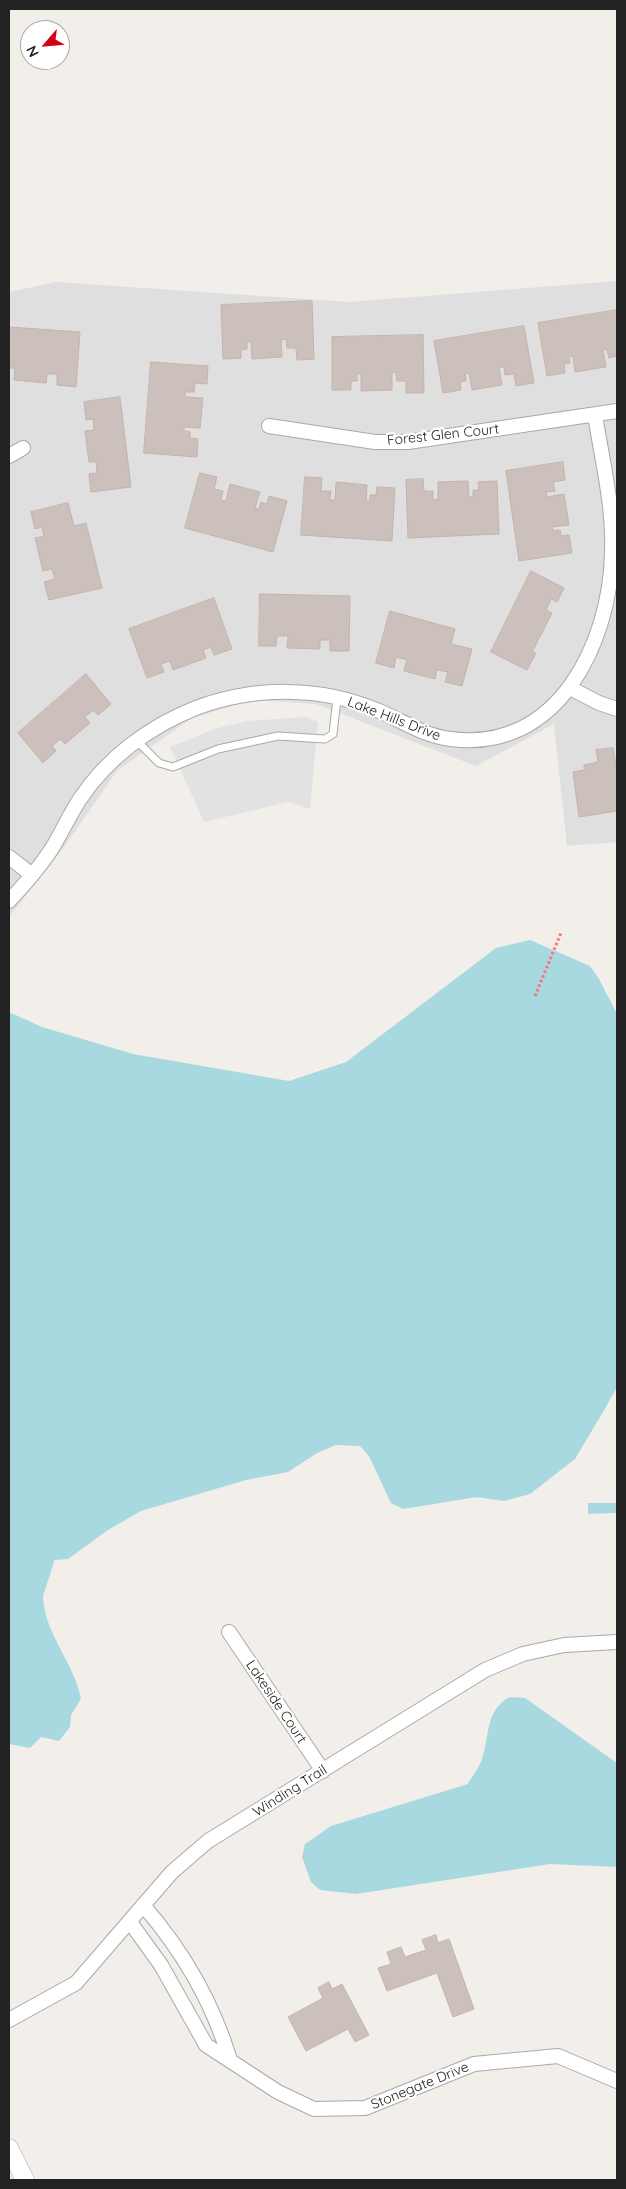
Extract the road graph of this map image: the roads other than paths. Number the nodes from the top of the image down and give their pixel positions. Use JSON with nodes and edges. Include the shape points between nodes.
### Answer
{"nodes":[{"id":1,"x":617,"y":411,"type":"edge"},
{"id":2,"x":596,"y":415,"type":"junction"},
{"id":3,"x":269,"y":426,"type":"dead end"},
{"id":4,"x":23,"y":448,"type":"dead end"},
{"id":5,"x":9,"y":456,"type":"edge"},
{"id":6,"x":570,"y":688,"type":"junction"},
{"id":7,"x":337,"y":698,"type":"junction"},
{"id":8,"x":617,"y":709,"type":"edge"},
{"id":9,"x":137,"y":741,"type":"junction"},
{"id":10,"x":9,"y":857,"type":"edge"},
{"id":11,"x":32,"y":875,"type":"junction"},
{"id":12,"x":9,"y":901,"type":"edge"},
{"id":13,"x":229,"y":1632,"type":"dead end"},
{"id":14,"x":617,"y":1642,"type":"edge"},
{"id":15,"x":323,"y":1771,"type":"junction"},
{"id":16,"x":143,"y":1905,"type":"junction"},
{"id":17,"x":130,"y":1922,"type":"junction"},
{"id":18,"x":9,"y":2020,"type":"edge"},
{"id":19,"x":230,"y":2060,"type":"junction"},
{"id":20,"x":617,"y":2081,"type":"edge"},
{"id":21,"x":9,"y":2148,"type":"edge"},
{"id":22,"x":25,"y":2180,"type":"edge"}],
"edges":[{"from":1,"to":2,"type":"street","name":"Forest Glen Court"},
{"from":2,"to":3,"type":"street","name":"Forest Glen Court","via":[[390,443]]},
{"from":2,"to":6,"type":"street","name":"Lake Hills Drive","via":[[612,535],[610,586],[593,646]]},
{"from":4,"to":5,"type":"street"},
{"from":6,"to":7,"type":"street","name":"Lake Hills Drive","via":[[547,712],[520,728],[469,739],[434,736],[371,708]]},
{"from":6,"to":8,"type":"street"},
{"from":7,"to":9,"type":"street","name":"Lake Hills Drive","via":[[308,692],[248,694],[196,708]]},
{"from":7,"to":9,"type":"lane","via":[[333,734],[325,739],[278,736],[218,749],[173,767],[159,763]]},
{"from":9,"to":11,"type":"street","name":"Lake Hills Drive","via":[[89,787],[54,846]]},
{"from":10,"to":11,"type":"street"},
{"from":11,"to":12,"type":"street","name":"Lake Hills Drive"},
{"from":13,"to":15,"type":"street","name":"Lakeside Court"},
{"from":14,"to":15,"type":"street","name":"Winding Trail","via":[[564,1645],[523,1654],[485,1670]]},
{"from":15,"to":16,"type":"street","name":"Winding Trail","via":[[208,1842],[172,1872]]},
{"from":16,"to":17,"type":"street","name":"Winding Trail"},
{"from":16,"to":19,"type":"street","via":[[165,1930],[187,1966],[220,2027]]},
{"from":17,"to":18,"type":"street","name":"Winding Trail","via":[[76,1983]]},
{"from":17,"to":19,"type":"street","name":"Stonegate Drive","via":[[161,1965],[206,2045]]},
{"from":19,"to":20,"type":"street","name":"Stonegate Drive","via":[[278,2092],[314,2110],[365,2108],[474,2064],[558,2056]]},
{"from":21,"to":22,"type":"street"}]}
